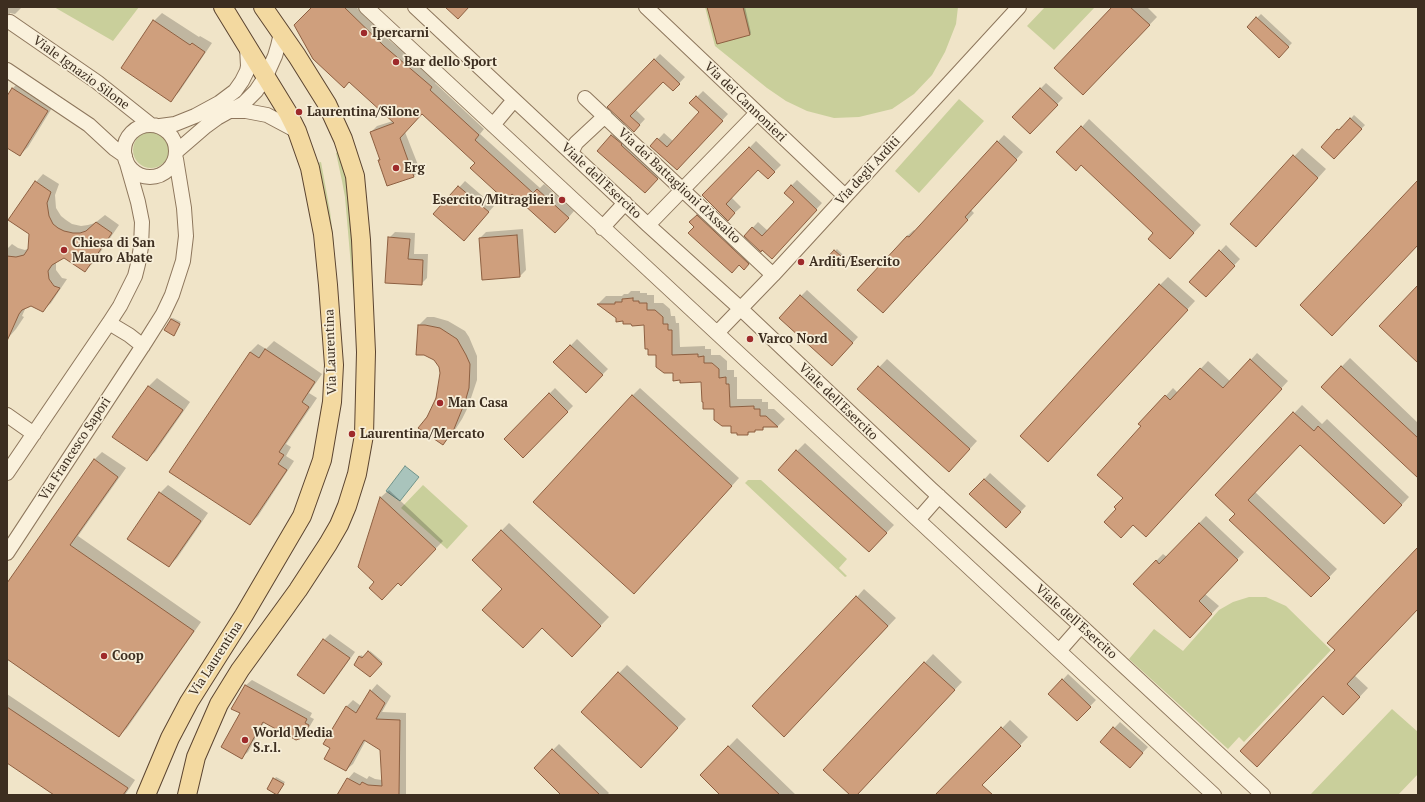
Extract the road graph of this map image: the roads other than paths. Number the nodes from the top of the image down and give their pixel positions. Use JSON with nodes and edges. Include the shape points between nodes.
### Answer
{"nodes":[{"id":1,"x":223,"y":7,"type":"edge"},
{"id":2,"x":263,"y":7,"type":"edge"},
{"id":3,"x":366,"y":7,"type":"edge"},
{"id":4,"x":415,"y":7,"type":"edge"},
{"id":5,"x":646,"y":7,"type":"edge"},
{"id":6,"x":1019,"y":7,"type":"edge"},
{"id":7,"x":10,"y":22,"type":"dead end"},
{"id":8,"x":281,"y":33,"type":"junction"},
{"id":9,"x":247,"y":45,"type":"junction"},
{"id":10,"x":7,"y":70,"type":"edge"},
{"id":11,"x":266,"y":76,"type":"junction"},
{"id":12,"x":586,"y":98,"type":"dead end"},
{"id":13,"x":514,"y":100,"type":"junction"},
{"id":14,"x":230,"y":111,"type":"junction"},
{"id":15,"x":757,"y":113,"type":"junction"},
{"id":16,"x":605,"y":116,"type":"junction"},
{"id":17,"x":493,"y":125,"type":"junction"},
{"id":18,"x":156,"y":126,"type":"junction"},
{"id":19,"x":297,"y":131,"type":"junction"},
{"id":20,"x":571,"y":153,"type":"junction"},
{"id":21,"x":176,"y":155,"type":"junction"},
{"id":22,"x":125,"y":158,"type":"junction"},
{"id":23,"x":682,"y":189,"type":"junction"},
{"id":24,"x":845,"y":196,"type":"junction"},
{"id":25,"x":625,"y":203,"type":"junction"},
{"id":26,"x":648,"y":225,"type":"junction"},
{"id":27,"x":602,"y":228,"type":"junction"},
{"id":28,"x":773,"y":275,"type":"junction"},
{"id":29,"x":741,"y":309,"type":"junction"},
{"id":30,"x":109,"y":323,"type":"junction"},
{"id":31,"x":717,"y":333,"type":"junction"},
{"id":32,"x":143,"y":346,"type":"junction"},
{"id":33,"x":7,"y":415,"type":"edge"},
{"id":34,"x":34,"y":434,"type":"junction"},
{"id":35,"x":7,"y":473,"type":"edge"},
{"id":36,"x":939,"y":496,"type":"junction"},
{"id":37,"x":918,"y":520,"type":"junction"},
{"id":38,"x":7,"y":553,"type":"edge"},
{"id":39,"x":1081,"y":626,"type":"junction"},
{"id":40,"x":1059,"y":651,"type":"junction"},
{"id":41,"x":189,"y":786,"type":"edge"},
{"id":42,"x":146,"y":795,"type":"edge"},
{"id":43,"x":196,"y":795,"type":"edge"},
{"id":44,"x":1214,"y":795,"type":"edge"},
{"id":45,"x":1263,"y":795,"type":"edge"}],
"edges":[{"from":1,"to":9,"type":"main road","name":"Via Laurentina"},
{"from":2,"to":8,"type":"main road","name":"Via Laurentina"},
{"from":3,"to":17,"type":"street"},
{"from":4,"to":13,"type":"street","name":"Viale dell'Esercito"},
{"from":5,"to":15,"type":"street","name":"Via dei Cannonieri"},
{"from":6,"to":24,"type":"street","name":"Via degli Arditi"},
{"from":7,"to":18,"type":"street","name":"Viale Ignazio Silone"},
{"from":8,"to":11,"type":"street","via":[[277,51]]},
{"from":8,"to":41,"type":"main road","name":"Via Laurentina","via":[[327,104],[343,139],[355,176],[366,352],[362,448],[348,502],[334,534],[223,697],[203,738]]},
{"from":9,"to":11,"type":"main road","name":"Via Laurentina"},
{"from":9,"to":18,"type":"street","via":[[247,71],[235,91],[195,116],[175,124]]},
{"from":10,"to":22,"type":"street","via":[[89,125]]},
{"from":11,"to":14,"type":"street","via":[[248,99]]},
{"from":11,"to":19,"type":"main road","name":"Via Laurentina"},
{"from":12,"to":16,"type":"street","name":"Via dei Battaglioni d'Assalto"},
{"from":13,"to":17,"type":"street"},
{"from":13,"to":20,"type":"street","name":"Viale dell'Esercito"},
{"from":14,"to":19,"type":"street","via":[[267,115]]},
{"from":14,"to":21,"type":"street","via":[[217,118]]},
{"from":15,"to":23,"type":"street"},
{"from":15,"to":24,"type":"street","name":"Via dei Cannonieri"},
{"from":16,"to":20,"type":"street","via":[[576,143]]},
{"from":16,"to":23,"type":"street","name":"Via dei Battaglioni d'Assalto"},
{"from":17,"to":27,"type":"street"},
{"from":18,"to":21,"type":"street","via":[[167,130],[173,136]]},
{"from":18,"to":22,"type":"street","via":[[143,126],[129,136],[125,143]]},
{"from":19,"to":42,"type":"main road","name":"Via Laurentina","via":[[310,168],[323,234],[333,343],[332,402],[322,460],[295,530],[189,702],[170,738]]},
{"from":20,"to":25,"type":"street","name":"Viale dell'Esercito"},
{"from":21,"to":22,"type":"street","via":[[172,166],[166,172],[151,178],[136,173]]},
{"from":21,"to":32,"type":"street","name":"Via Francesco Sapori","via":[[186,222],[183,261],[172,295]]},
{"from":22,"to":30,"type":"street","via":[[140,209],[141,248],[132,282]]},
{"from":23,"to":26,"type":"street"},
{"from":23,"to":28,"type":"street","name":"Via dei Battaglioni d'Assalto"},
{"from":24,"to":28,"type":"street","name":"Via degli Arditi"},
{"from":25,"to":26,"type":"street","name":"Viale dell'Esercito"},
{"from":25,"to":27,"type":"street"},
{"from":26,"to":29,"type":"street","name":"Viale dell'Esercito"},
{"from":27,"to":31,"type":"street"},
{"from":28,"to":29,"type":"street","name":"Via degli Arditi"},
{"from":29,"to":31,"type":"street","name":"Via degli Arditi"},
{"from":29,"to":36,"type":"street","name":"Viale dell'Esercito"},
{"from":30,"to":32,"type":"street"},
{"from":30,"to":34,"type":"street"},
{"from":31,"to":37,"type":"street"},
{"from":32,"to":38,"type":"street","name":"Via Francesco Sapori"},
{"from":33,"to":34,"type":"street"},
{"from":34,"to":35,"type":"street"},
{"from":36,"to":37,"type":"street"},
{"from":36,"to":39,"type":"street","name":"Viale dell'Esercito"},
{"from":37,"to":40,"type":"street"},
{"from":39,"to":40,"type":"street"},
{"from":39,"to":45,"type":"street","name":"Viale dell'Esercito"},
{"from":40,"to":44,"type":"street"},
{"from":41,"to":43,"type":"street","name":"Via Laurentina"}]}
